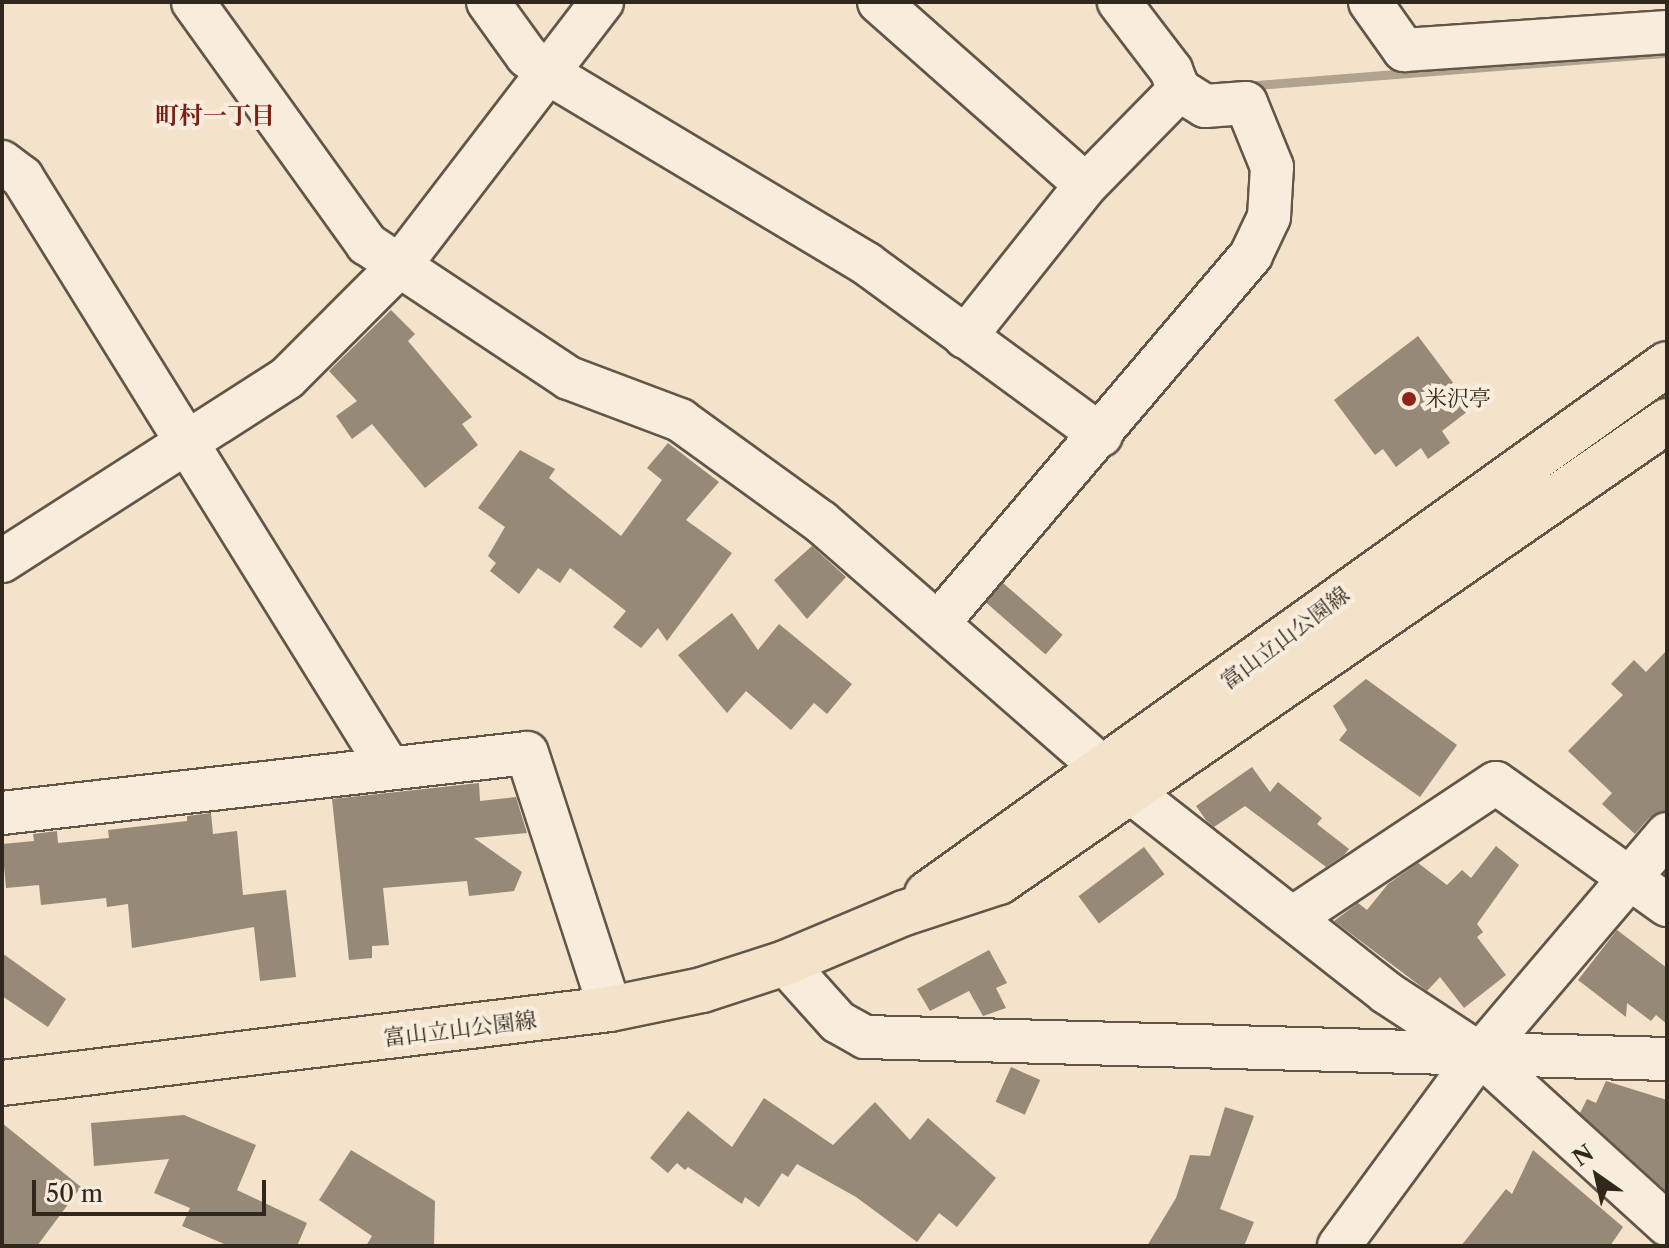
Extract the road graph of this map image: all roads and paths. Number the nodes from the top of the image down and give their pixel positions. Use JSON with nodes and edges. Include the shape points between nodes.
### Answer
{"nodes":[{"id":1,"x":193,"y":2,"type":"edge"},
{"id":2,"x":488,"y":2,"type":"edge"},
{"id":3,"x":602,"y":2,"type":"edge"},
{"id":4,"x":879,"y":2,"type":"edge"},
{"id":5,"x":1119,"y":2,"type":"edge"},
{"id":6,"x":1370,"y":2,"type":"edge"},
{"id":7,"x":1667,"y":32,"type":"edge"},
{"id":8,"x":548,"y":73,"type":"junction"},
{"id":9,"x":1179,"y":90,"type":"junction"},
{"id":10,"x":2,"y":162,"type":"edge"},
{"id":11,"x":1086,"y":185,"type":"junction"},
{"id":12,"x":400,"y":265,"type":"junction"},
{"id":13,"x":965,"y":337,"type":"junction"},
{"id":14,"x":1665,"y":369,"type":"edge"},
{"id":15,"x":1667,"y":421,"type":"edge"},
{"id":16,"x":1101,"y":435,"type":"junction"},
{"id":17,"x":186,"y":443,"type":"junction"},
{"id":18,"x":2,"y":561,"type":"edge"},
{"id":19,"x":938,"y":623,"type":"junction"},
{"id":20,"x":387,"y":765,"type":"junction"},
{"id":21,"x":1118,"y":781,"type":"junction"},
{"id":22,"x":2,"y":813,"type":"edge"},
{"id":23,"x":1667,"y":834,"type":"edge"},
{"id":24,"x":1631,"y":877,"type":"junction"},
{"id":25,"x":1667,"y":905,"type":"edge"},
{"id":26,"x":1294,"y":917,"type":"junction"},
{"id":27,"x":785,"y":963,"type":"junction"},
{"id":28,"x":610,"y":1009,"type":"junction"},
{"id":29,"x":1480,"y":1054,"type":"junction"},
{"id":30,"x":1667,"y":1059,"type":"edge"},
{"id":31,"x":2,"y":1083,"type":"edge"},
{"id":32,"x":1660,"y":1231,"type":"edge"},
{"id":33,"x":1339,"y":1246,"type":"edge"}],
"edges":[{"from":1,"to":12,"type":"street","via":[[367,244]]},
{"from":2,"to":8,"type":"street","via":[[527,56]]},
{"from":3,"to":8,"type":"street"},
{"from":4,"to":11,"type":"street"},
{"from":5,"to":9,"type":"street","via":[[1171,70]]},
{"from":6,"to":7,"type":"street","via":[[1404,50]]},
{"from":8,"to":12,"type":"street"},
{"from":8,"to":13,"type":"street","via":[[867,264]]},
{"from":9,"to":11,"type":"street"},
{"from":9,"to":16,"type":"street","via":[[1205,106],[1246,103],[1272,167],[1269,217],[1251,255]]},
{"from":10,"to":17,"type":"street","via":[[22,177]]},
{"from":11,"to":13,"type":"street"},
{"from":12,"to":17,"type":"street","via":[[287,378]]},
{"from":12,"to":19,"type":"street","via":[[569,378],[680,420],[821,522]]},
{"from":13,"to":16,"type":"street"},
{"from":14,"to":21,"type":"main road","name":"富山立山公園線"},
{"from":15,"to":21,"type":"main road","name":"富山立山公園線"},
{"from":16,"to":19,"type":"street"},
{"from":17,"to":18,"type":"street"},
{"from":17,"to":20,"type":"street"},
{"from":19,"to":21,"type":"street"},
{"from":20,"to":22,"type":"street","via":[[325,777]]},
{"from":20,"to":28,"type":"street","via":[[527,753]]},
{"from":21,"to":26,"type":"street"},
{"from":21,"to":27,"type":"main road","name":"富山立山公園線","via":[[980,853],[904,913]]},
{"from":23,"to":24,"type":"street"},
{"from":24,"to":25,"type":"street"},
{"from":24,"to":26,"type":"street","via":[[1496,783]]},
{"from":24,"to":29,"type":"street"},
{"from":26,"to":29,"type":"street","via":[[1387,993]]},
{"from":27,"to":28,"type":"main road","name":"富山立山公園線","via":[[702,990]]},
{"from":27,"to":29,"type":"street","via":[[838,1022],[865,1037]]},
{"from":28,"to":31,"type":"main road","name":"富山立山公園線"},
{"from":29,"to":30,"type":"street"},
{"from":29,"to":32,"type":"street"},
{"from":29,"to":33,"type":"street"}]}
